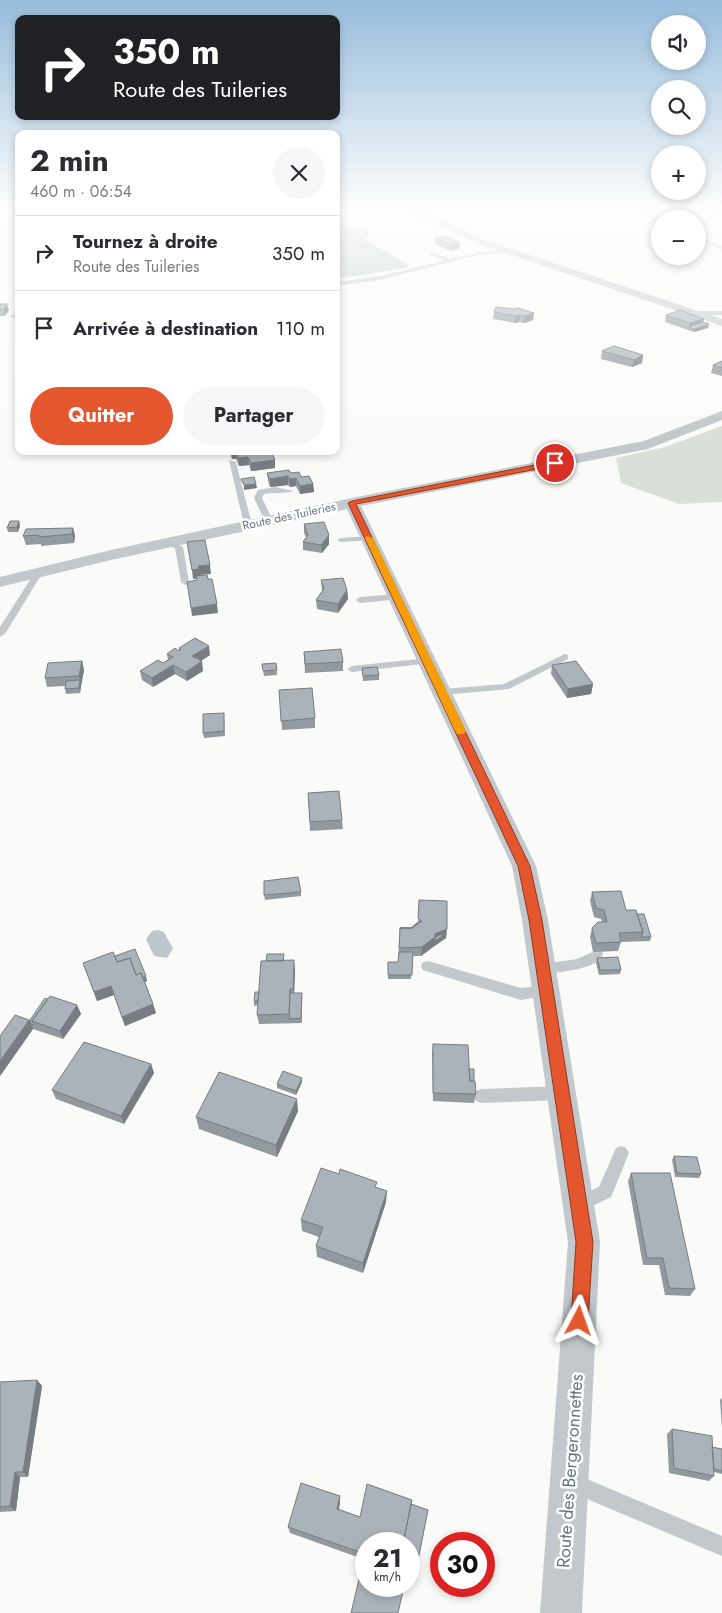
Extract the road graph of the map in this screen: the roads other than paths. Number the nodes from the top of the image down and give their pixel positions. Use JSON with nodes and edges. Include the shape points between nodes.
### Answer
{"nodes":[{"id":1,"x":602,"y":283,"type":"edge"},
{"id":2,"x":722,"y":306,"type":"edge"},
{"id":3,"x":722,"y":313,"type":"edge"},
{"id":4,"x":693,"y":315,"type":"junction"},
{"id":5,"x":722,"y":323,"type":"edge"},
{"id":6,"x":722,"y":415,"type":"edge"},
{"id":7,"x":232,"y":462,"type":"dead end"},
{"id":8,"x":289,"y":491,"type":"edge"},
{"id":9,"x":352,"y":503,"type":"junction"},
{"id":10,"x":269,"y":521,"type":"junction"},
{"id":11,"x":248,"y":525,"type":"junction"},
{"id":12,"x":369,"y":538,"type":"junction"},
{"id":13,"x":341,"y":540,"type":"dead end"},
{"id":14,"x":167,"y":543,"type":"junction"},
{"id":15,"x":39,"y":572,"type":"junction"},
{"id":16,"x":0,"y":582,"type":"edge"},
{"id":17,"x":185,"y":582,"type":"edge"},
{"id":18,"x":398,"y":597,"type":"junction"},
{"id":19,"x":360,"y":600,"type":"dead end"},
{"id":20,"x":0,"y":634,"type":"edge"},
{"id":21,"x":565,"y":657,"type":"dead end"},
{"id":22,"x":428,"y":661,"type":"junction"},
{"id":23,"x":352,"y":669,"type":"dead end"},
{"id":24,"x":443,"y":692,"type":"junction"},
{"id":25,"x":598,"y":955,"type":"edge"},
{"id":26,"x":428,"y":966,"type":"dead end"},
{"id":27,"x":544,"y":979,"type":"junction"},
{"id":28,"x":562,"y":1093,"type":"junction"},
{"id":29,"x":481,"y":1096,"type":"dead end"},
{"id":30,"x":621,"y":1153,"type":"dead end"},
{"id":31,"x":579,"y":1205,"type":"junction"},
{"id":32,"x":569,"y":1481,"type":"junction"},
{"id":33,"x":722,"y":1546,"type":"edge"},
{"id":34,"x":561,"y":1613,"type":"edge"}],
"edges":[{"from":1,"to":4,"type":"street"},
{"from":2,"to":4,"type":"lane"},
{"from":3,"to":4,"type":"lane"},
{"from":4,"to":5,"type":"street"},
{"from":6,"to":9,"type":"street","name":"Route des Tuileries","via":[[648,445]]},
{"from":7,"to":11,"type":"lane"},
{"from":8,"to":10,"type":"lane","via":[[261,492],[258,498]]},
{"from":9,"to":10,"type":"street","name":"Route des Tuileries"},
{"from":9,"to":12,"type":"street","name":"Route des Bergeronnettes"},
{"from":10,"to":11,"type":"street","name":"Route des Tuileries"},
{"from":11,"to":14,"type":"street","name":"Route des Tuileries"},
{"from":12,"to":13,"type":"lane"},
{"from":12,"to":18,"type":"street","name":"Route des Bergeronnettes"},
{"from":14,"to":15,"type":"street","name":"Route des Tuileries"},
{"from":14,"to":17,"type":"lane","via":[[179,547]]},
{"from":15,"to":16,"type":"street","name":"Route des Tuileries"},
{"from":15,"to":20,"type":"lane"},
{"from":18,"to":19,"type":"lane"},
{"from":18,"to":22,"type":"street","name":"Route des Bergeronnettes"},
{"from":21,"to":24,"type":"lane","via":[[506,687]]},
{"from":22,"to":23,"type":"lane"},
{"from":22,"to":24,"type":"street","name":"Route des Bergeronnettes"},
{"from":24,"to":27,"type":"street","name":"Route des Bergeronnettes","via":[[524,866]]},
{"from":25,"to":27,"type":"lane"},
{"from":26,"to":27,"type":"lane","via":[[521,994]]},
{"from":27,"to":28,"type":"street","name":"Route des Bergeronnettes"},
{"from":28,"to":29,"type":"lane"},
{"from":28,"to":31,"type":"street","name":"Route des Bergeronnettes"},
{"from":30,"to":31,"type":"lane","via":[[605,1192]]},
{"from":31,"to":32,"type":"street","name":"Route des Bergeronnettes","via":[[584,1242]]},
{"from":32,"to":33,"type":"lane"},
{"from":32,"to":34,"type":"street","name":"Route des Bergeronnettes"}]}
